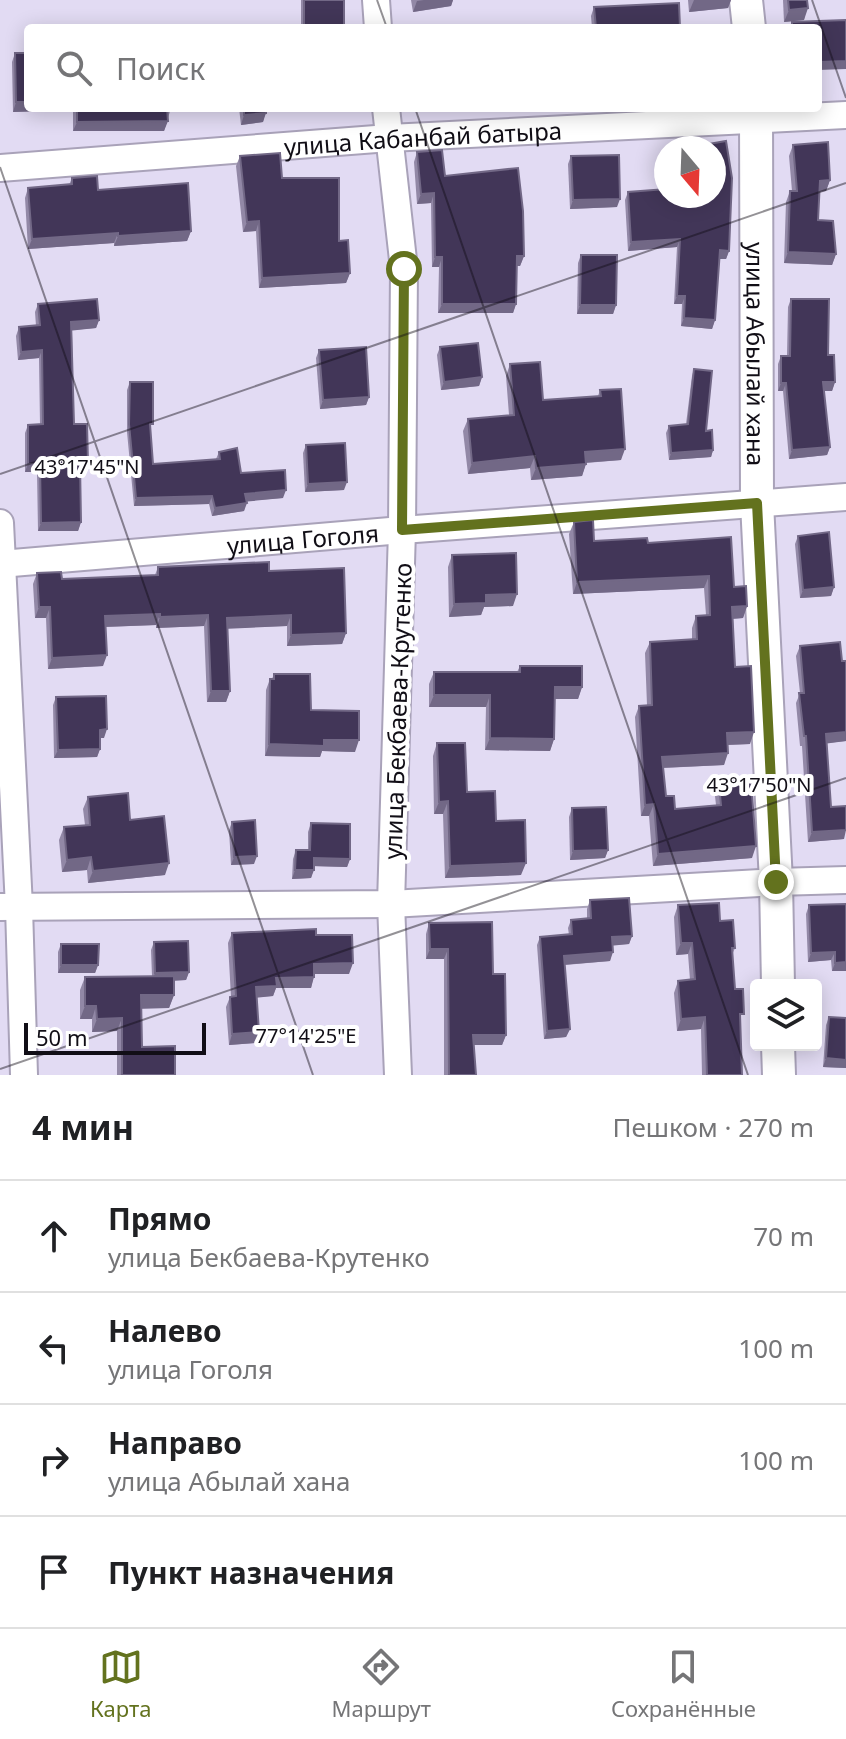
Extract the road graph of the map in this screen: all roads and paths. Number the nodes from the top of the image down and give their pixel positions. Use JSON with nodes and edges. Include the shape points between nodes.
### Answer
{"nodes":[{"id":1,"x":376,"y":0,"type":"edge"},
{"id":2,"x":746,"y":0,"type":"edge"},
{"id":3,"x":378,"y":24,"type":"edge"},
{"id":4,"x":749,"y":24,"type":"edge"},
{"id":5,"x":386,"y":112,"type":"edge"},
{"id":6,"x":757,"y":114,"type":"edge"},
{"id":7,"x":846,"y":115,"type":"edge"},
{"id":8,"x":389,"y":138,"type":"junction"},
{"id":9,"x":0,"y":168,"type":"edge"},
{"id":10,"x":846,"y":497,"type":"edge"},
{"id":11,"x":757,"y":503,"type":"junction"},
{"id":12,"x":0,"y":523,"type":"edge"},
{"id":13,"x":402,"y":530,"type":"junction"},
{"id":14,"x":1,"y":564,"type":"edge"},
{"id":15,"x":846,"y":880,"type":"edge"},
{"id":16,"x":776,"y":882,"type":"junction"},
{"id":17,"x":391,"y":904,"type":"junction"},
{"id":18,"x":9,"y":907,"type":"edge"},
{"id":19,"x":778,"y":979,"type":"edge"},
{"id":20,"x":778,"y":1051,"type":"edge"},
{"id":21,"x":24,"y":1075,"type":"edge"},
{"id":22,"x":398,"y":1075,"type":"edge"},
{"id":23,"x":779,"y":1075,"type":"edge"}],
"edges":[{"from":1,"to":3,"type":"street"},
{"from":2,"to":4,"type":"street"},
{"from":5,"to":8,"type":"street","name":"улица Бекбаева-Крутенко"},
{"from":6,"to":7,"type":"street","name":"улица Кабанбай батыра"},
{"from":6,"to":8,"type":"street","name":"улица Кабанбай батыра"},
{"from":6,"to":11,"type":"street","name":"улица Абылай хана"},
{"from":8,"to":9,"type":"street","name":"улица Кабанбай батыра"},
{"from":8,"to":13,"type":"street","name":"улица Бекбаева-Крутенко","via":[[404,269]]},
{"from":10,"to":11,"type":"street","name":"улица Гоголя"},
{"from":11,"to":13,"type":"street","name":"улица Гоголя"},
{"from":11,"to":16,"type":"street","name":"улица Абылай хана"},
{"from":12,"to":14,"type":"street"},
{"from":13,"to":14,"type":"street","name":"улица Гоголя"},
{"from":13,"to":17,"type":"street","name":"улица Бекбаева-Крутенко"},
{"from":14,"to":18,"type":"street"},
{"from":15,"to":16,"type":"street"},
{"from":16,"to":17,"type":"street"},
{"from":16,"to":19,"type":"street","name":"улица Абылай хана"},
{"from":17,"to":18,"type":"street"},
{"from":17,"to":22,"type":"street","name":"улица Бекбаева-Крутенко"},
{"from":18,"to":21,"type":"street"},
{"from":20,"to":23,"type":"street"}]}
